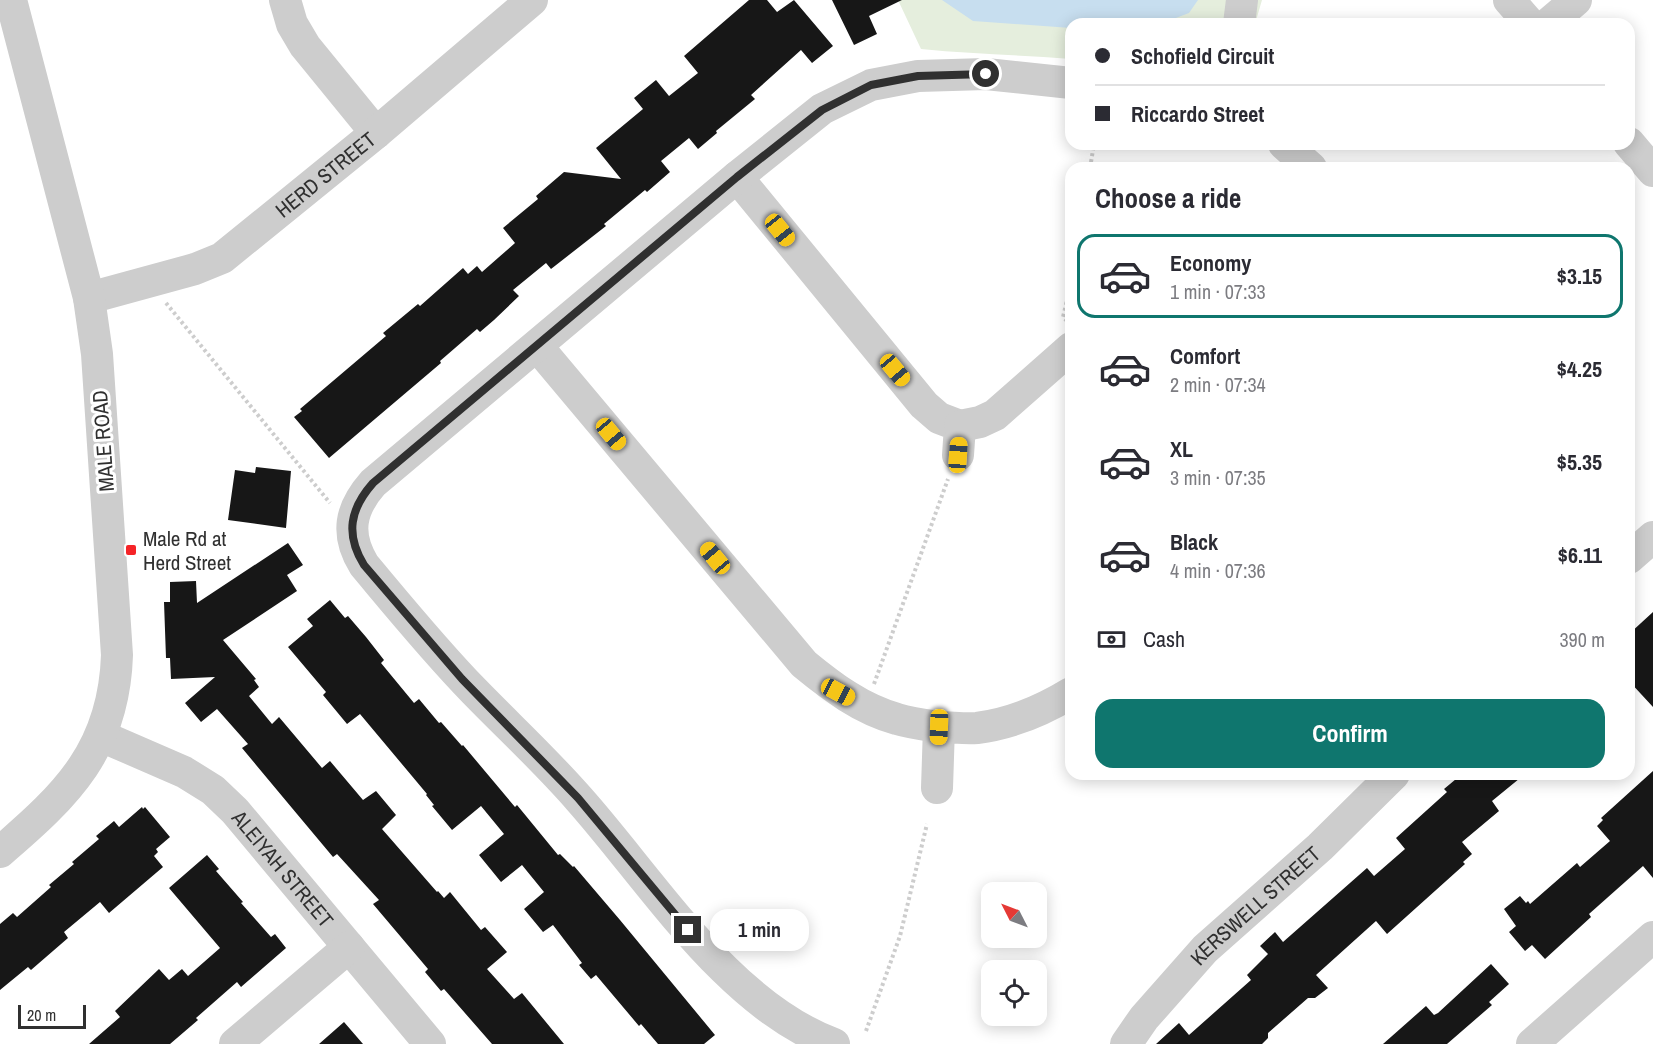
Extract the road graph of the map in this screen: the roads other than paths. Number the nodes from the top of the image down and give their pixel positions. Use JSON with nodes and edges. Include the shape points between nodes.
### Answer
{"nodes":[{"id":1,"x":11,"y":0,"type":"edge"},
{"id":2,"x":285,"y":0,"type":"edge"},
{"id":3,"x":532,"y":0,"type":"edge"},
{"id":4,"x":1242,"y":0,"type":"edge"},
{"id":5,"x":1509,"y":0,"type":"edge"},
{"id":6,"x":1576,"y":0,"type":"edge"},
{"id":7,"x":1240,"y":18,"type":"edge"},
{"id":8,"x":1525,"y":18,"type":"edge"},
{"id":9,"x":1555,"y":18,"type":"edge"},
{"id":10,"x":1065,"y":82,"type":"edge"},
{"id":11,"x":376,"y":133,"type":"junction"},
{"id":12,"x":1291,"y":150,"type":"edge"},
{"id":13,"x":1635,"y":150,"type":"edge"},
{"id":14,"x":1304,"y":162,"type":"edge"},
{"id":15,"x":1653,"y":171,"type":"edge"},
{"id":16,"x":737,"y":177,"type":"junction"},
{"id":17,"x":89,"y":298,"type":"junction"},
{"id":18,"x":537,"y":346,"type":"junction"},
{"id":19,"x":1065,"y":353,"type":"edge"},
{"id":20,"x":1065,"y":696,"type":"edge"},
{"id":21,"x":939,"y":727,"type":"junction"},
{"id":22,"x":101,"y":736,"type":"junction"},
{"id":23,"x":1388,"y":780,"type":"edge"},
{"id":24,"x":937,"y":788,"type":"dead end"},
{"id":25,"x":0,"y":852,"type":"edge"},
{"id":26,"x":1653,"y":937,"type":"edge"},
{"id":27,"x":349,"y":947,"type":"junction"},
{"id":28,"x":235,"y":1044,"type":"edge"},
{"id":29,"x":430,"y":1044,"type":"edge"},
{"id":30,"x":834,"y":1044,"type":"edge"},
{"id":31,"x":1126,"y":1044,"type":"edge"},
{"id":32,"x":1532,"y":1044,"type":"edge"}],
"edges":[{"from":1,"to":17,"type":"street","name":"MALE ROAD"},
{"from":2,"to":11,"type":"street","via":[[292,24],[305,46]]},
{"from":3,"to":11,"type":"street","name":"HERD STREET"},
{"from":4,"to":7,"type":"street"},
{"from":5,"to":8,"type":"street"},
{"from":6,"to":9,"type":"street"},
{"from":10,"to":16,"type":"street","via":[[986,74],[918,76],[871,85],[822,110]]},
{"from":11,"to":17,"type":"street","name":"HERD STREET","via":[[222,258]]},
{"from":12,"to":14,"type":"street"},
{"from":13,"to":15,"type":"street"},
{"from":16,"to":18,"type":"street"},
{"from":16,"to":19,"type":"street","via":[[924,405],[959,440],[995,415]]},
{"from":17,"to":22,"type":"street","name":"MALE ROAD","via":[[97,354],[117,655]]},
{"from":18,"to":21,"type":"street","via":[[804,664],[838,692],[867,707],[897,720]]},
{"from":18,"to":30,"type":"street","via":[[373,483],[356,506],[352,521],[358,555],[467,683],[578,798],[717,963],[761,1002]]},
{"from":20,"to":21,"type":"street","via":[[1013,719],[977,728]]},
{"from":21,"to":24,"type":"street"},
{"from":22,"to":25,"type":"street","name":"MALE ROAD","via":[[63,794]]},
{"from":22,"to":27,"type":"street","name":"ALEIYAH STREET","via":[[184,772],[213,790]]},
{"from":23,"to":31,"type":"street","name":"KERSWELL STREET","via":[[1320,847],[1205,949]]},
{"from":26,"to":32,"type":"street"},
{"from":27,"to":28,"type":"street"},
{"from":27,"to":29,"type":"street","name":"ALEIYAH STREET"}]}
